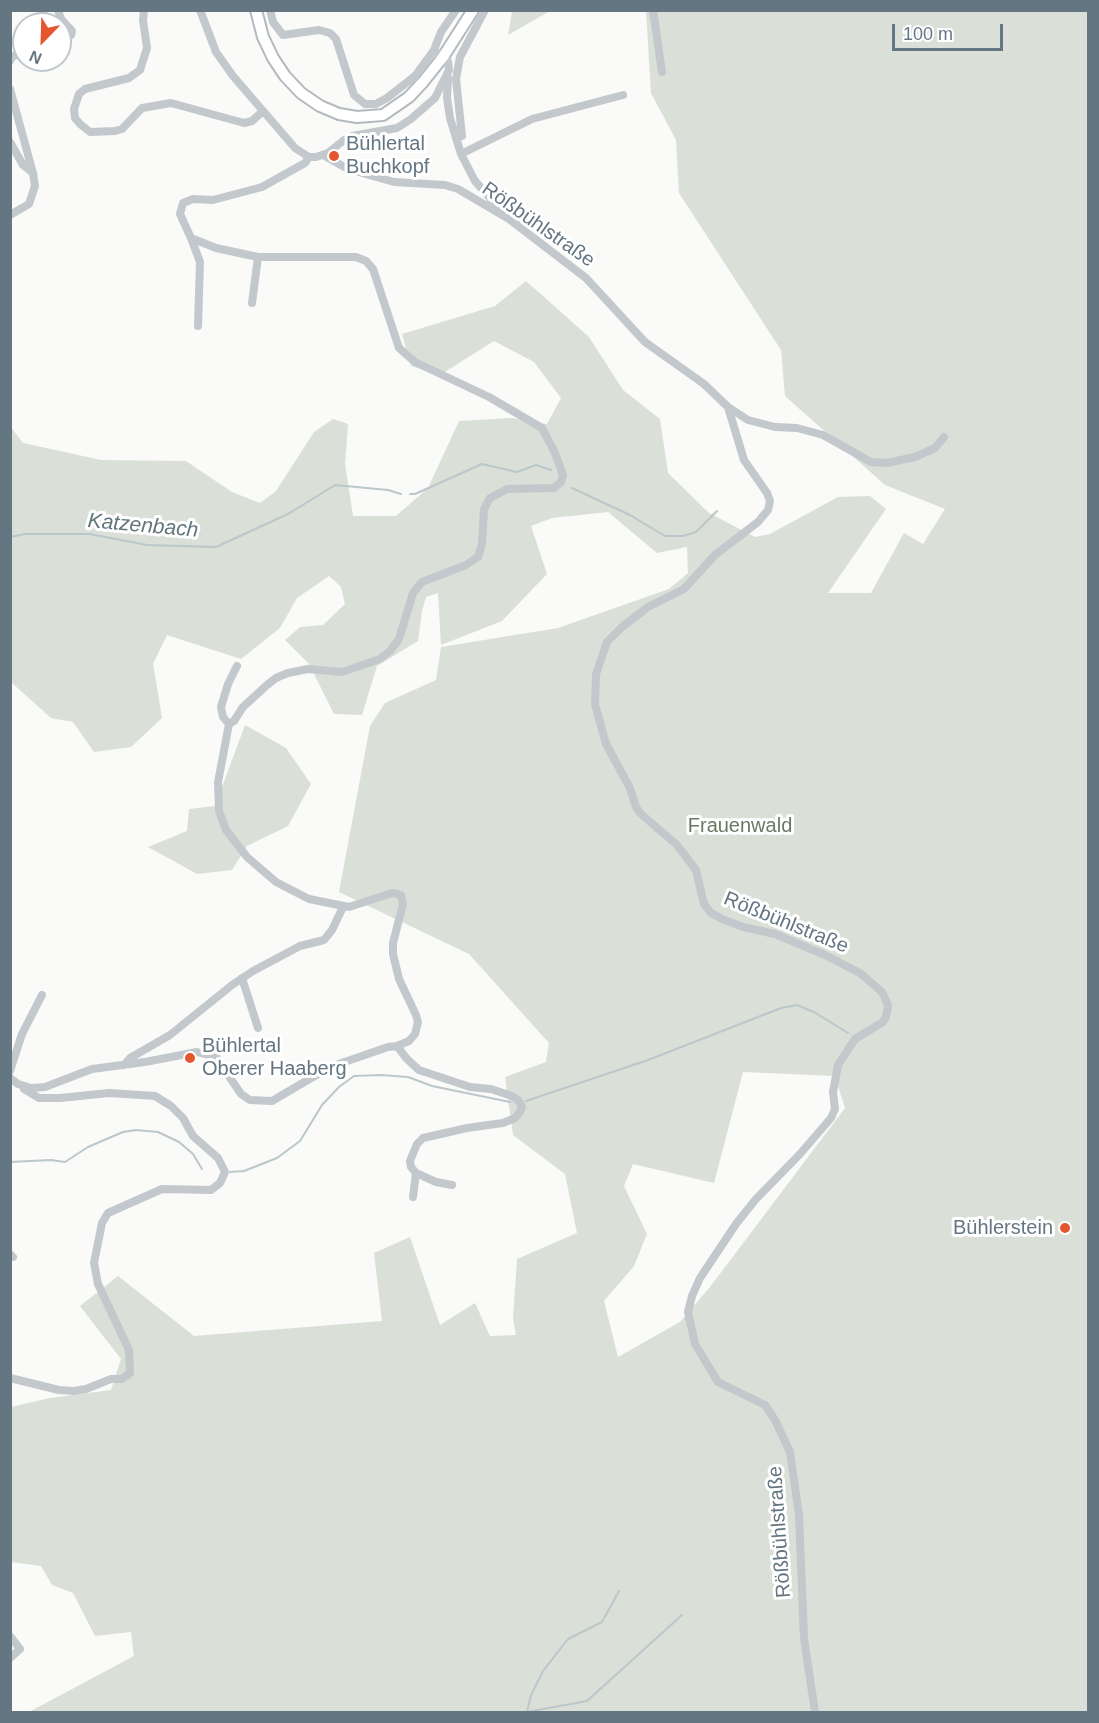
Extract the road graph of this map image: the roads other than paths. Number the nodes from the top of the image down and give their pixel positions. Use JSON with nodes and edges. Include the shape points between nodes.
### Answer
{"nodes":[{"id":1,"x":144,"y":10,"type":"edge"},
{"id":2,"x":200,"y":10,"type":"edge"},
{"id":3,"x":256,"y":10,"type":"edge"},
{"id":4,"x":270,"y":10,"type":"edge"},
{"id":5,"x":456,"y":10,"type":"edge"},
{"id":6,"x":473,"y":10,"type":"edge"},
{"id":7,"x":485,"y":10,"type":"edge"},
{"id":8,"x":653,"y":10,"type":"edge"},
{"id":9,"x":438,"y":53,"type":"junction"},
{"id":10,"x":449,"y":70,"type":"junction"},
{"id":11,"x":662,"y":72,"type":"dead end"},
{"id":12,"x":10,"y":89,"type":"edge"},
{"id":13,"x":623,"y":95,"type":"dead end"},
{"id":14,"x":263,"y":111,"type":"junction"},
{"id":15,"x":456,"y":138,"type":"junction"},
{"id":16,"x":10,"y":142,"type":"edge"},
{"id":17,"x":461,"y":154,"type":"junction"},
{"id":18,"x":323,"y":155,"type":"junction"},
{"id":19,"x":309,"y":156,"type":"junction"},
{"id":20,"x":33,"y":173,"type":"junction"},
{"id":21,"x":10,"y":215,"type":"edge"},
{"id":22,"x":508,"y":219,"type":"junction"},
{"id":23,"x":190,"y":238,"type":"junction"},
{"id":24,"x":258,"y":257,"type":"junction"},
{"id":25,"x":252,"y":303,"type":"dead end"},
{"id":26,"x":198,"y":326,"type":"dead end"},
{"id":27,"x":728,"y":407,"type":"junction"},
{"id":28,"x":945,"y":437,"type":"dead end"},
{"id":29,"x":237,"y":666,"type":"dead end"},
{"id":30,"x":229,"y":723,"type":"junction"},
{"id":31,"x":344,"y":907,"type":"junction"},
{"id":32,"x":242,"y":978,"type":"junction"},
{"id":33,"x":42,"y":994,"type":"dead end"},
{"id":34,"x":258,"y":1028,"type":"dead end"},
{"id":35,"x":397,"y":1046,"type":"junction"},
{"id":36,"x":124,"y":1065,"type":"junction"},
{"id":37,"x":10,"y":1071,"type":"edge"},
{"id":38,"x":10,"y":1078,"type":"edge"},
{"id":39,"x":18,"y":1084,"type":"junction"},
{"id":40,"x":416,"y":1173,"type":"junction"},
{"id":41,"x":452,"y":1185,"type":"dead end"},
{"id":42,"x":413,"y":1197,"type":"dead end"},
{"id":43,"x":10,"y":1378,"type":"edge"},
{"id":44,"x":10,"y":1636,"type":"edge"},
{"id":45,"x":10,"y":1658,"type":"edge"},
{"id":46,"x":815,"y":1713,"type":"edge"}],
"edges":[{"from":1,"to":14,"type":"street","via":[[147,48],[140,70],[129,78],[79,94],[74,109],[80,124],[90,132],[115,131],[122,129],[142,108],[171,103],[244,123]]},
{"from":2,"to":14,"type":"street","via":[[216,52]]},
{"from":3,"to":9,"type":"main road","via":[[263,37],[285,76],[301,93],[339,114],[370,117],[395,108],[423,82]]},
{"from":4,"to":9,"type":"street","via":[[283,36],[320,30],[336,39],[354,95],[365,105],[387,98]]},
{"from":5,"to":9,"type":"street","via":[[441,32]]},
{"from":6,"to":9,"type":"main road"},
{"from":7,"to":15,"type":"street","via":[[460,57],[456,78],[462,136]]},
{"from":8,"to":11,"type":"street"},
{"from":9,"to":10,"type":"street","via":[[448,61]]},
{"from":10,"to":15,"type":"street","via":[[447,98]]},
{"from":10,"to":18,"type":"street","via":[[435,98],[398,128],[352,136]]},
{"from":12,"to":20,"type":"street"},
{"from":13,"to":17,"type":"street","via":[[532,119]]},
{"from":14,"to":19,"type":"street","via":[[295,148]]},
{"from":15,"to":17,"type":"street"},
{"from":16,"to":20,"type":"street","via":[[23,165]]},
{"from":17,"to":22,"type":"street","via":[[475,181]]},
{"from":18,"to":19,"type":"street"},
{"from":18,"to":22,"type":"street","name":"Rößbühlstraße","via":[[348,169],[394,182],[458,189]]},
{"from":19,"to":23,"type":"street","via":[[305,163],[262,187],[213,200],[183,203],[180,214]]},
{"from":20,"to":21,"type":"street","via":[[35,186],[29,204]]},
{"from":22,"to":27,"type":"street","name":"Rößbühlstraße","via":[[586,278],[645,342],[704,384]]},
{"from":23,"to":24,"type":"street"},
{"from":23,"to":26,"type":"street","via":[[200,262]]},
{"from":24,"to":25,"type":"street"},
{"from":24,"to":30,"type":"street","via":[[356,257],[366,261],[374,269],[399,348],[415,362],[489,397],[542,428],[563,475],[554,488],[507,489],[490,498],[484,509],[478,556],[422,582],[413,593],[399,639],[380,659],[342,672],[308,669],[276,678]]},
{"from":27,"to":28,"type":"street","name":"Rößbühlstraße","via":[[748,420],[823,435],[872,462],[915,457],[935,448]]},
{"from":27,"to":46,"type":"street","name":"Rößbühlstraße","via":[[744,460],[770,501],[768,510],[715,555],[684,589],[648,607],[607,642],[596,674],[596,704],[606,744],[636,807],[696,870],[704,904],[711,912],[743,927],[775,934],[860,973],[882,992],[888,1005],[883,1022],[855,1039],[838,1065],[831,1118],[736,1224],[700,1278],[688,1312],[695,1344],[717,1382],[765,1405],[790,1452],[799,1515],[804,1638]]},
{"from":29,"to":30,"type":"street","via":[[220,707]]},
{"from":30,"to":31,"type":"street","via":[[218,782],[219,811],[226,830],[247,857],[276,882],[309,899]]},
{"from":31,"to":32,"type":"street","via":[[324,940],[284,953]]},
{"from":31,"to":35,"type":"street","via":[[389,894],[401,895],[403,904],[393,954],[418,1022],[409,1041]]},
{"from":32,"to":34,"type":"street"},
{"from":32,"to":36,"type":"street","via":[[189,1021]]},
{"from":33,"to":37,"type":"street","via":[[22,1034]]},
{"from":35,"to":36,"type":"street","via":[[330,1067],[272,1101],[250,1100],[241,1094],[216,1057],[197,1052]]},
{"from":35,"to":40,"type":"street","via":[[419,1070],[470,1087],[512,1095],[522,1107],[515,1118],[503,1123],[423,1138],[410,1161]]},
{"from":36,"to":39,"type":"street","via":[[92,1069],[45,1087]]},
{"from":38,"to":39,"type":"street"},
{"from":39,"to":43,"type":"street","via":[[39,1098],[109,1093],[155,1096],[183,1118],[194,1136],[218,1158],[225,1172],[211,1190],[162,1189],[108,1214],[102,1223],[94,1263],[98,1284],[129,1350],[130,1373],[74,1391]]},
{"from":40,"to":41,"type":"street"},
{"from":40,"to":42,"type":"street"},
{"from":44,"to":45,"type":"street","via":[[20,1649]]}]}
